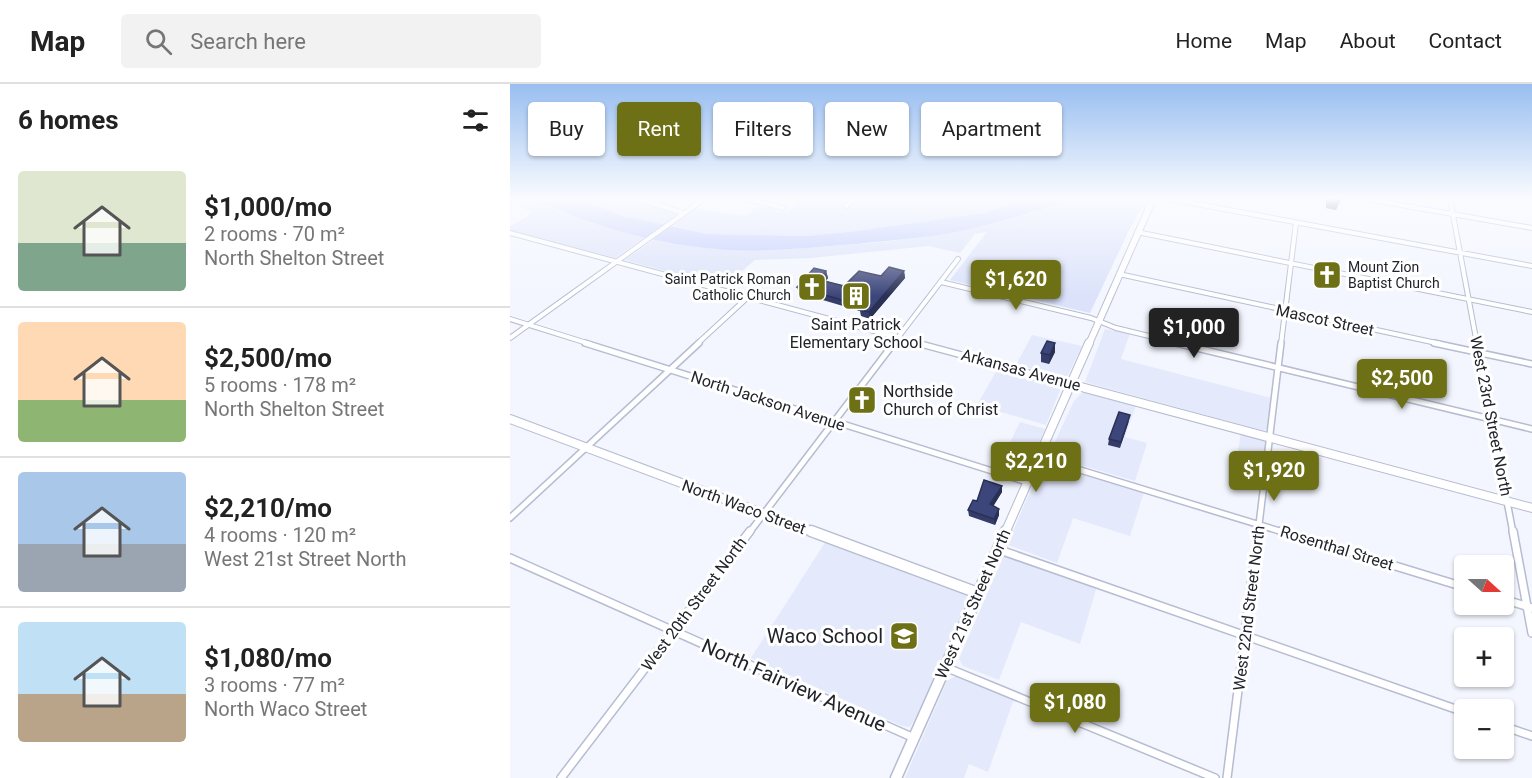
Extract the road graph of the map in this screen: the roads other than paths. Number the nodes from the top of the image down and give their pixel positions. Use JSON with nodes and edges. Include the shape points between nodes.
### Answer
{"nodes":[{"id":1,"x":660,"y":231,"type":"edge"},
{"id":2,"x":1295,"y":231,"type":"edge"},
{"id":3,"x":1342,"y":231,"type":"edge"},
{"id":4,"x":1456,"y":231,"type":"edge"},
{"id":5,"x":1137,"y":232,"type":"joint"},
{"id":6,"x":510,"y":233,"type":"edge"},
{"id":7,"x":1460,"y":253,"type":"junction"},
{"id":8,"x":958,"y":259,"type":"dead end"},
{"id":9,"x":617,"y":262,"type":"junction"},
{"id":10,"x":1291,"y":263,"type":"junction"},
{"id":11,"x":1532,"y":266,"type":"edge"},
{"id":12,"x":1119,"y":274,"type":"junction"},
{"id":13,"x":941,"y":282,"type":"junction"},
{"id":14,"x":748,"y":297,"type":"junction"},
{"id":15,"x":1469,"y":299,"type":"junction"},
{"id":16,"x":1285,"y":311,"type":"junction"},
{"id":17,"x":1532,"y":312,"type":"edge"},
{"id":18,"x":510,"y":319,"type":"edge"},
{"id":19,"x":1098,"y":321,"type":"junction"},
{"id":20,"x":529,"y":325,"type":"junction"},
{"id":21,"x":898,"y":337,"type":"junction"},
{"id":22,"x":510,"y":338,"type":"edge"},
{"id":23,"x":1479,"y":353,"type":"junction"},
{"id":24,"x":1532,"y":364,"type":"edge"},
{"id":25,"x":1279,"y":368,"type":"junction"},
{"id":26,"x":670,"y":369,"type":"junction"},
{"id":27,"x":1070,"y":384,"type":"junction"},
{"id":28,"x":510,"y":419,"type":"edge"},
{"id":29,"x":1491,"y":419,"type":"junction"},
{"id":30,"x":834,"y":421,"type":"junction"},
{"id":31,"x":1532,"y":429,"type":"edge"},
{"id":32,"x":1271,"y":438,"type":"junction"},
{"id":33,"x":586,"y":447,"type":"junction"},
{"id":34,"x":1038,"y":457,"type":"junction"},
{"id":35,"x":1027,"y":482,"type":"junction"},
{"id":36,"x":1507,"y":501,"type":"junction"},
{"id":37,"x":1532,"y":508,"type":"edge"},
{"id":38,"x":763,"y":514,"type":"junction"},
{"id":39,"x":510,"y":518,"type":"edge"},
{"id":40,"x":1260,"y":525,"type":"junction"},
{"id":41,"x":998,"y":549,"type":"junction"},
{"id":42,"x":510,"y":558,"type":"edge"},
{"id":43,"x":1454,"y":584,"type":"edge"},
{"id":44,"x":978,"y":593,"type":"junction"},
{"id":45,"x":1514,"y":602,"type":"edge"},
{"id":46,"x":1529,"y":607,"type":"edge"},
{"id":47,"x":674,"y":631,"type":"junction"},
{"id":48,"x":1532,"y":633,"type":"edge"},
{"id":49,"x":1245,"y":636,"type":"junction"},
{"id":50,"x":945,"y":667,"type":"junction"},
{"id":51,"x":1454,"y":709,"type":"edge"},
{"id":52,"x":1514,"y":730,"type":"edge"},
{"id":53,"x":1532,"y":736,"type":"edge"},
{"id":54,"x":914,"y":738,"type":"junction"},
{"id":55,"x":561,"y":778,"type":"edge"},
{"id":56,"x":896,"y":778,"type":"edge"},
{"id":57,"x":1215,"y":778,"type":"edge"},
{"id":58,"x":1227,"y":778,"type":"edge"}],
"edges":[{"from":1,"to":9,"type":"street"},
{"from":2,"to":10,"type":"street","name":"West 22nd Street North"},
{"from":3,"to":7,"type":"street"},
{"from":4,"to":7,"type":"street","name":"West 23rd Street North"},
{"from":5,"to":10,"type":"street"},
{"from":5,"to":12,"type":"street","name":"West 21st Street North"},
{"from":6,"to":9,"type":"street","name":"Arkansas Avenue"},
{"from":7,"to":11,"type":"street"},
{"from":7,"to":15,"type":"street","name":"West 23rd Street North"},
{"from":8,"to":13,"type":"street","name":"West 20th Street North"},
{"from":9,"to":14,"type":"street","name":"Arkansas Avenue"},
{"from":9,"to":20,"type":"street"},
{"from":10,"to":15,"type":"street"},
{"from":10,"to":16,"type":"street","name":"West 22nd Street North"},
{"from":12,"to":16,"type":"street","name":"Mascot Street"},
{"from":12,"to":19,"type":"street","name":"West 21st Street North"},
{"from":13,"to":19,"type":"street"},
{"from":13,"to":21,"type":"street","name":"West 20th Street North"},
{"from":14,"to":21,"type":"street","name":"Arkansas Avenue"},
{"from":14,"to":26,"type":"street"},
{"from":15,"to":17,"type":"street"},
{"from":15,"to":23,"type":"street","name":"West 23rd Street North"},
{"from":16,"to":23,"type":"street","name":"Mascot Street"},
{"from":16,"to":25,"type":"street","name":"West 22nd Street North"},
{"from":18,"to":20,"type":"street","name":"North Jackson Avenue"},
{"from":19,"to":25,"type":"street"},
{"from":19,"to":27,"type":"street","name":"West 21st Street North"},
{"from":20,"to":22,"type":"street"},
{"from":20,"to":26,"type":"street","name":"North Jackson Avenue"},
{"from":21,"to":27,"type":"street","name":"Arkansas Avenue"},
{"from":21,"to":30,"type":"street","name":"West 20th Street North"},
{"from":23,"to":24,"type":"street","name":"Mascot Street"},
{"from":23,"to":29,"type":"street","name":"West 23rd Street North"},
{"from":25,"to":29,"type":"street"},
{"from":25,"to":32,"type":"street","name":"West 22nd Street North"},
{"from":26,"to":30,"type":"street","name":"North Jackson Avenue"},
{"from":26,"to":33,"type":"street"},
{"from":27,"to":32,"type":"street","name":"Arkansas Avenue"},
{"from":27,"to":34,"type":"street","name":"West 21st Street North"},
{"from":28,"to":33,"type":"street","name":"North Waco Street"},
{"from":29,"to":31,"type":"street"},
{"from":29,"to":36,"type":"street","name":"West 23rd Street North"},
{"from":30,"to":35,"type":"street","name":"North Jackson Avenue"},
{"from":30,"to":38,"type":"street","name":"West 20th Street North"},
{"from":32,"to":36,"type":"street","name":"Arkansas Avenue"},
{"from":32,"to":40,"type":"street","name":"West 22nd Street North"},
{"from":33,"to":38,"type":"street","name":"North Waco Street"},
{"from":33,"to":39,"type":"street"},
{"from":34,"to":35,"type":"street","name":"West 21st Street North"},
{"from":34,"to":40,"type":"street","name":"Rosenthal Street"},
{"from":35,"to":41,"type":"street","name":"West 21st Street North"},
{"from":36,"to":37,"type":"street","name":"Arkansas Avenue"},
{"from":36,"to":46,"type":"street","name":"West 23rd Street North"},
{"from":38,"to":44,"type":"street","name":"North Waco Street"},
{"from":38,"to":47,"type":"street","name":"West 20th Street North"},
{"from":40,"to":43,"type":"street","name":"Rosenthal Street"},
{"from":40,"to":49,"type":"street","name":"West 22nd Street North"},
{"from":41,"to":44,"type":"street","name":"West 21st Street North"},
{"from":41,"to":49,"type":"street"},
{"from":42,"to":47,"type":"street","name":"North Fairview Avenue"},
{"from":44,"to":50,"type":"street","name":"West 21st Street North"},
{"from":45,"to":46,"type":"street"},
{"from":46,"to":48,"type":"street","name":"West 23rd Street North"},
{"from":47,"to":54,"type":"street","name":"North Fairview Avenue"},
{"from":47,"to":55,"type":"street","name":"West 20th Street North"},
{"from":49,"to":51,"type":"street"},
{"from":49,"to":58,"type":"street","name":"West 22nd Street North"},
{"from":50,"to":54,"type":"street","name":"West 21st Street North"},
{"from":50,"to":57,"type":"street"},
{"from":52,"to":53,"type":"street"},
{"from":54,"to":56,"type":"street","name":"West 21st Street North"}]}
